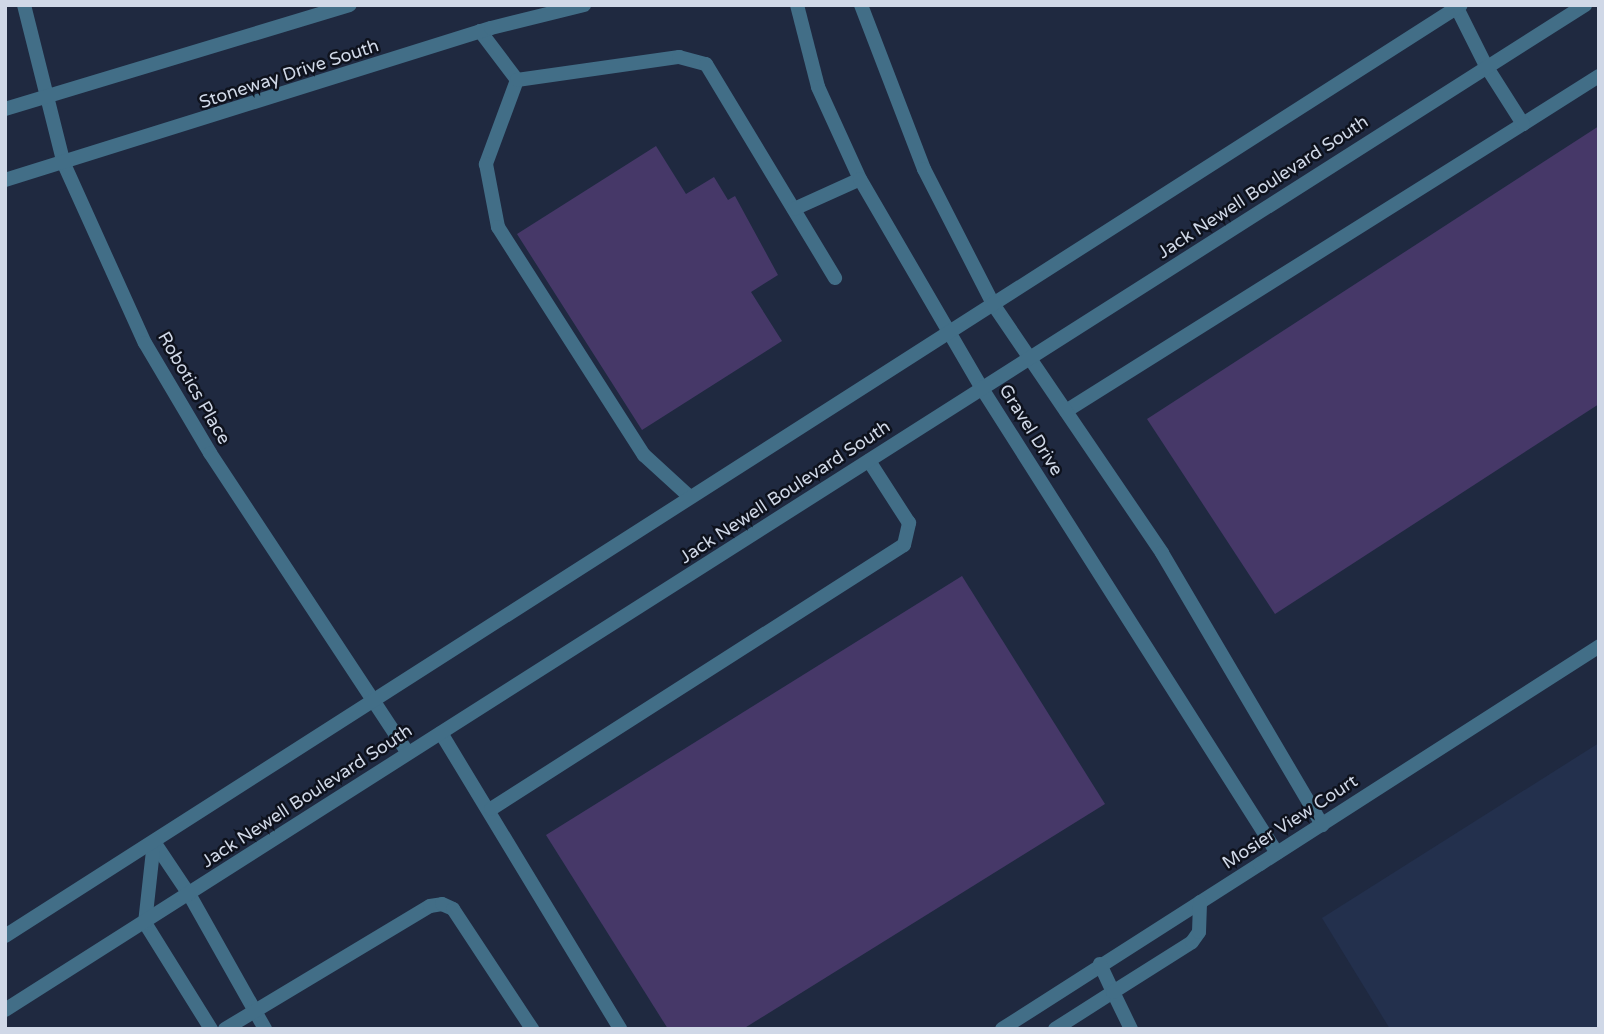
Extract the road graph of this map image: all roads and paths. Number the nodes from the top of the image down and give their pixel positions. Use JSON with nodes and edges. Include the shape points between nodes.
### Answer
{"nodes":[{"id":1,"x":24,"y":5,"type":"edge"},
{"id":2,"x":349,"y":5,"type":"edge"},
{"id":3,"x":584,"y":5,"type":"edge"},
{"id":4,"x":797,"y":5,"type":"edge"},
{"id":5,"x":861,"y":5,"type":"edge"},
{"id":6,"x":1585,"y":5,"type":"edge"},
{"id":7,"x":1459,"y":6,"type":"edge"},
{"id":8,"x":480,"y":31,"type":"junction"},
{"id":9,"x":1486,"y":65,"type":"junction"},
{"id":10,"x":1599,"y":76,"type":"edge"},
{"id":11,"x":517,"y":80,"type":"junction"},
{"id":12,"x":46,"y":97,"type":"junction"},
{"id":13,"x":5,"y":109,"type":"edge"},
{"id":14,"x":1523,"y":124,"type":"junction"},
{"id":15,"x":64,"y":164,"type":"junction"},
{"id":16,"x":860,"y":179,"type":"junction"},
{"id":17,"x":5,"y":180,"type":"edge"},
{"id":18,"x":794,"y":209,"type":"junction"},
{"id":19,"x":835,"y":278,"type":"dead end"},
{"id":20,"x":993,"y":303,"type":"junction"},
{"id":21,"x":947,"y":332,"type":"junction"},
{"id":22,"x":1029,"y":357,"type":"junction"},
{"id":23,"x":982,"y":387,"type":"junction"},
{"id":24,"x":1066,"y":411,"type":"junction"},
{"id":25,"x":869,"y":461,"type":"junction"},
{"id":26,"x":690,"y":497,"type":"junction"},
{"id":27,"x":1599,"y":646,"type":"edge"},
{"id":28,"x":372,"y":698,"type":"junction"},
{"id":29,"x":441,"y":733,"type":"junction"},
{"id":30,"x":408,"y":753,"type":"junction"},
{"id":31,"x":491,"y":808,"type":"junction"},
{"id":32,"x":1322,"y":825,"type":"junction"},
{"id":33,"x":154,"y":842,"type":"junction"},
{"id":34,"x":1277,"y":853,"type":"junction"},
{"id":35,"x":189,"y":894,"type":"junction"},
{"id":36,"x":1200,"y":902,"type":"junction"},
{"id":37,"x":145,"y":923,"type":"junction"},
{"id":38,"x":5,"y":936,"type":"edge"},
{"id":39,"x":1100,"y":964,"type":"junction"},
{"id":40,"x":1113,"y":992,"type":"junction"},
{"id":41,"x":5,"y":1010,"type":"edge"},
{"id":42,"x":255,"y":1011,"type":"junction"},
{"id":43,"x":1006,"y":1028,"type":"edge"},
{"id":44,"x":211,"y":1029,"type":"edge"},
{"id":45,"x":225,"y":1029,"type":"edge"},
{"id":46,"x":265,"y":1029,"type":"edge"},
{"id":47,"x":532,"y":1029,"type":"edge"},
{"id":48,"x":620,"y":1029,"type":"edge"},
{"id":49,"x":1055,"y":1029,"type":"edge"},
{"id":50,"x":1130,"y":1029,"type":"edge"}],
"edges":[{"from":1,"to":12,"type":"street","name":"Robotics Place"},
{"from":2,"to":12,"type":"street"},
{"from":3,"to":8,"type":"street","name":"Stoneway Drive South"},
{"from":4,"to":16,"type":"street","name":"Gravel Drive","via":[[818,87]]},
{"from":5,"to":20,"type":"street","via":[[924,169]]},
{"from":6,"to":9,"type":"street","name":"Jack Newell Boulevard South"},
{"from":7,"to":9,"type":"street"},
{"from":7,"to":20,"type":"street"},
{"from":8,"to":11,"type":"street"},
{"from":8,"to":15,"type":"street","name":"Stoneway Drive South"},
{"from":9,"to":14,"type":"street"},
{"from":9,"to":22,"type":"street","name":"Jack Newell Boulevard South"},
{"from":10,"to":14,"type":"street"},
{"from":11,"to":18,"type":"street","via":[[679,57],[706,64]]},
{"from":11,"to":26,"type":"street","via":[[486,164],[498,227],[644,455]]},
{"from":12,"to":13,"type":"street"},
{"from":12,"to":15,"type":"street","name":"Robotics Place"},
{"from":14,"to":24,"type":"street"},
{"from":15,"to":17,"type":"street","name":"Stoneway Drive South"},
{"from":15,"to":28,"type":"street","name":"Robotics Place","via":[[145,343],[210,453]]},
{"from":16,"to":18,"type":"street"},
{"from":16,"to":21,"type":"street","name":"Gravel Drive"},
{"from":18,"to":19,"type":"street"},
{"from":20,"to":21,"type":"street"},
{"from":20,"to":22,"type":"street"},
{"from":21,"to":23,"type":"street","name":"Gravel Drive"},
{"from":21,"to":26,"type":"street"},
{"from":22,"to":23,"type":"street","name":"Jack Newell Boulevard South"},
{"from":22,"to":24,"type":"street"},
{"from":23,"to":25,"type":"street","name":"Jack Newell Boulevard South"},
{"from":23,"to":34,"type":"street","name":"Gravel Drive"},
{"from":24,"to":32,"type":"street","via":[[1162,553]]},
{"from":25,"to":29,"type":"street","name":"Jack Newell Boulevard South"},
{"from":25,"to":31,"type":"street","via":[[909,523],[904,545]]},
{"from":26,"to":28,"type":"street"},
{"from":27,"to":32,"type":"street","name":"Mosier View Court"},
{"from":28,"to":30,"type":"street","name":"Robotics Place"},
{"from":28,"to":33,"type":"street"},
{"from":29,"to":30,"type":"street","name":"Jack Newell Boulevard South"},
{"from":29,"to":31,"type":"street"},
{"from":30,"to":35,"type":"street","name":"Jack Newell Boulevard South"},
{"from":31,"to":48,"type":"street"},
{"from":32,"to":34,"type":"street","name":"Mosier View Court"},
{"from":33,"to":35,"type":"street"},
{"from":33,"to":37,"type":"street"},
{"from":33,"to":38,"type":"street"},
{"from":34,"to":36,"type":"street","name":"Mosier View Court"},
{"from":35,"to":37,"type":"street","name":"Jack Newell Boulevard South"},
{"from":35,"to":42,"type":"street"},
{"from":36,"to":39,"type":"street","name":"Mosier View Court"},
{"from":36,"to":40,"type":"street","via":[[1199,932],[1192,942]]},
{"from":37,"to":41,"type":"street","name":"Jack Newell Boulevard South"},
{"from":37,"to":44,"type":"street"},
{"from":39,"to":40,"type":"street"},
{"from":39,"to":43,"type":"street","name":"Mosier View Court"},
{"from":40,"to":49,"type":"street"},
{"from":40,"to":50,"type":"street"},
{"from":42,"to":45,"type":"street"},
{"from":42,"to":46,"type":"street"},
{"from":42,"to":47,"type":"street","via":[[430,906],[442,904],[453,909]]}]}
